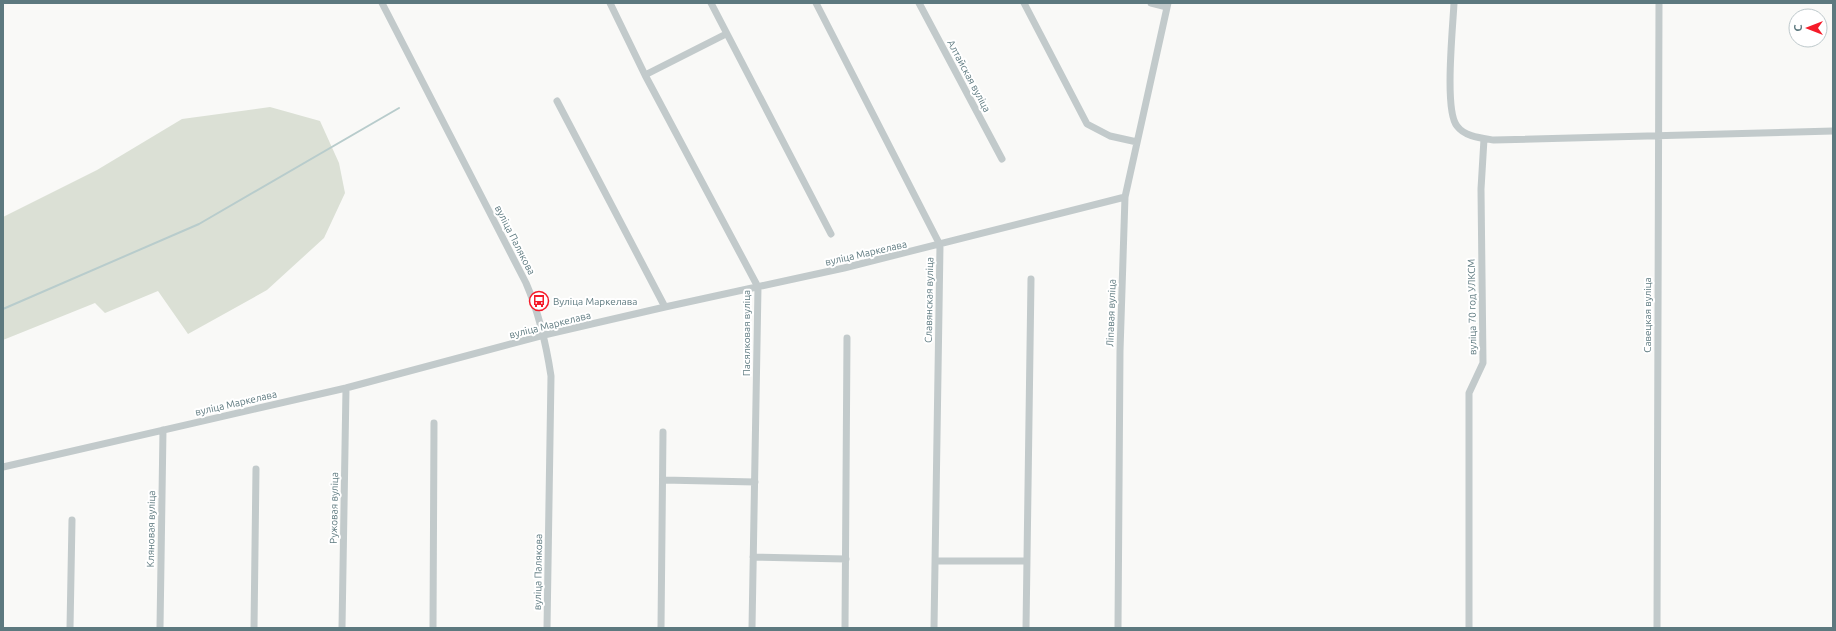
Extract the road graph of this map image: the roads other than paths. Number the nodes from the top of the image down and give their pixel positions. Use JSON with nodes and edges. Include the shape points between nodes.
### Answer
{"nodes":[{"id":1,"x":382,"y":3,"type":"edge"},
{"id":2,"x":610,"y":3,"type":"edge"},
{"id":3,"x":711,"y":3,"type":"edge"},
{"id":4,"x":816,"y":3,"type":"edge"},
{"id":5,"x":919,"y":3,"type":"edge"},
{"id":6,"x":1024,"y":3,"type":"edge"},
{"id":7,"x":1151,"y":3,"type":"edge"},
{"id":8,"x":1454,"y":3,"type":"edge"},
{"id":9,"x":1659,"y":3,"type":"edge"},
{"id":10,"x":1167,"y":5,"type":"edge"},
{"id":11,"x":726,"y":34,"type":"junction"},
{"id":12,"x":645,"y":75,"type":"junction"},
{"id":13,"x":557,"y":101,"type":"dead end"},
{"id":14,"x":1833,"y":132,"type":"edge"},
{"id":15,"x":1658,"y":137,"type":"junction"},
{"id":16,"x":1484,"y":139,"type":"junction"},
{"id":17,"x":1137,"y":142,"type":"junction"},
{"id":18,"x":1002,"y":159,"type":"dead end"},
{"id":19,"x":1125,"y":197,"type":"junction"},
{"id":20,"x":830,"y":234,"type":"dead end"},
{"id":21,"x":940,"y":245,"type":"junction"},
{"id":22,"x":1031,"y":279,"type":"dead end"},
{"id":23,"x":758,"y":287,"type":"junction"},
{"id":24,"x":665,"y":307,"type":"junction"},
{"id":25,"x":544,"y":335,"type":"junction"},
{"id":26,"x":848,"y":338,"type":"dead end"},
{"id":27,"x":346,"y":388,"type":"junction"},
{"id":28,"x":434,"y":423,"type":"dead end"},
{"id":29,"x":163,"y":430,"type":"junction"},
{"id":30,"x":663,"y":432,"type":"dead end"},
{"id":31,"x":3,"y":467,"type":"edge"},
{"id":32,"x":256,"y":469,"type":"dead end"},
{"id":33,"x":663,"y":480,"type":"junction"},
{"id":34,"x":755,"y":482,"type":"junction"},
{"id":35,"x":72,"y":520,"type":"dead end"},
{"id":36,"x":754,"y":557,"type":"junction"},
{"id":37,"x":846,"y":559,"type":"junction"},
{"id":38,"x":935,"y":561,"type":"junction"},
{"id":39,"x":1027,"y":561,"type":"junction"},
{"id":40,"x":70,"y":628,"type":"edge"},
{"id":41,"x":160,"y":628,"type":"edge"},
{"id":42,"x":254,"y":628,"type":"edge"},
{"id":43,"x":342,"y":628,"type":"edge"},
{"id":44,"x":434,"y":628,"type":"edge"},
{"id":45,"x":547,"y":628,"type":"edge"},
{"id":46,"x":661,"y":628,"type":"edge"},
{"id":47,"x":752,"y":628,"type":"edge"},
{"id":48,"x":845,"y":628,"type":"edge"},
{"id":49,"x":934,"y":628,"type":"edge"},
{"id":50,"x":1026,"y":628,"type":"edge"},
{"id":51,"x":1118,"y":628,"type":"edge"},
{"id":52,"x":1469,"y":628,"type":"edge"},
{"id":53,"x":1657,"y":628,"type":"edge"}],
"edges":[{"from":1,"to":25,"type":"street","name":"вуліца Палякова","via":[[526,282],[540,317]]},
{"from":2,"to":12,"type":"street","name":"Пасялковая вуліца"},
{"from":3,"to":11,"type":"street"},
{"from":4,"to":21,"type":"street","name":"Славянская вуліца"},
{"from":5,"to":18,"type":"street","name":"Алтайская вуліца"},
{"from":6,"to":17,"type":"street","via":[[1087,124],[1110,136]]},
{"from":7,"to":10,"type":"street"},
{"from":8,"to":16,"type":"street","via":[[1450,100],[1452,116],[1456,126],[1464,133]]},
{"from":9,"to":15,"type":"street","name":"Савецкая вуліца"},
{"from":10,"to":17,"type":"street","name":"Ліпавая вуліца"},
{"from":11,"to":12,"type":"street"},
{"from":11,"to":20,"type":"street"},
{"from":12,"to":23,"type":"street","name":"Пасялковая вуліца"},
{"from":13,"to":24,"type":"street"},
{"from":14,"to":15,"type":"street"},
{"from":15,"to":16,"type":"street"},
{"from":15,"to":53,"type":"street","name":"Савецкая вуліца"},
{"from":16,"to":52,"type":"street","name":"вуліца 70 год УЛКСМ","via":[[1481,189],[1483,364],[1469,393]]},
{"from":17,"to":19,"type":"street","name":"Ліпавая вуліца"},
{"from":19,"to":21,"type":"street","name":"вуліца Маркелава"},
{"from":19,"to":51,"type":"street","name":"Ліпавая вуліца","via":[[1120,351]]},
{"from":21,"to":23,"type":"street","name":"вуліца Маркелава"},
{"from":21,"to":38,"type":"street","name":"Славянская вуліца"},
{"from":22,"to":39,"type":"street"},
{"from":23,"to":24,"type":"street","name":"вуліца Маркелава"},
{"from":23,"to":34,"type":"street","name":"Пасялковая вуліца"},
{"from":24,"to":25,"type":"street","name":"вуліца Маркелава"},
{"from":25,"to":27,"type":"street","name":"вуліца Маркелава"},
{"from":25,"to":45,"type":"street","name":"вуліца Палякова","via":[[551,376]]},
{"from":26,"to":37,"type":"street"},
{"from":27,"to":29,"type":"street","name":"вуліца Маркелава"},
{"from":27,"to":43,"type":"street","name":"Ружовая вуліца"},
{"from":28,"to":44,"type":"street"},
{"from":29,"to":31,"type":"street","name":"вуліца Маркелава"},
{"from":29,"to":41,"type":"street","name":"Кляновая вуліца"},
{"from":30,"to":33,"type":"street"},
{"from":32,"to":42,"type":"street"},
{"from":33,"to":34,"type":"street"},
{"from":33,"to":46,"type":"street"},
{"from":34,"to":36,"type":"street","name":"Пасялковая вуліца"},
{"from":35,"to":40,"type":"street"},
{"from":36,"to":37,"type":"street"},
{"from":36,"to":47,"type":"street","name":"Пасялковая вуліца"},
{"from":37,"to":48,"type":"street"},
{"from":38,"to":39,"type":"street"},
{"from":38,"to":49,"type":"street","name":"Славянская вуліца"},
{"from":39,"to":50,"type":"street"}]}
